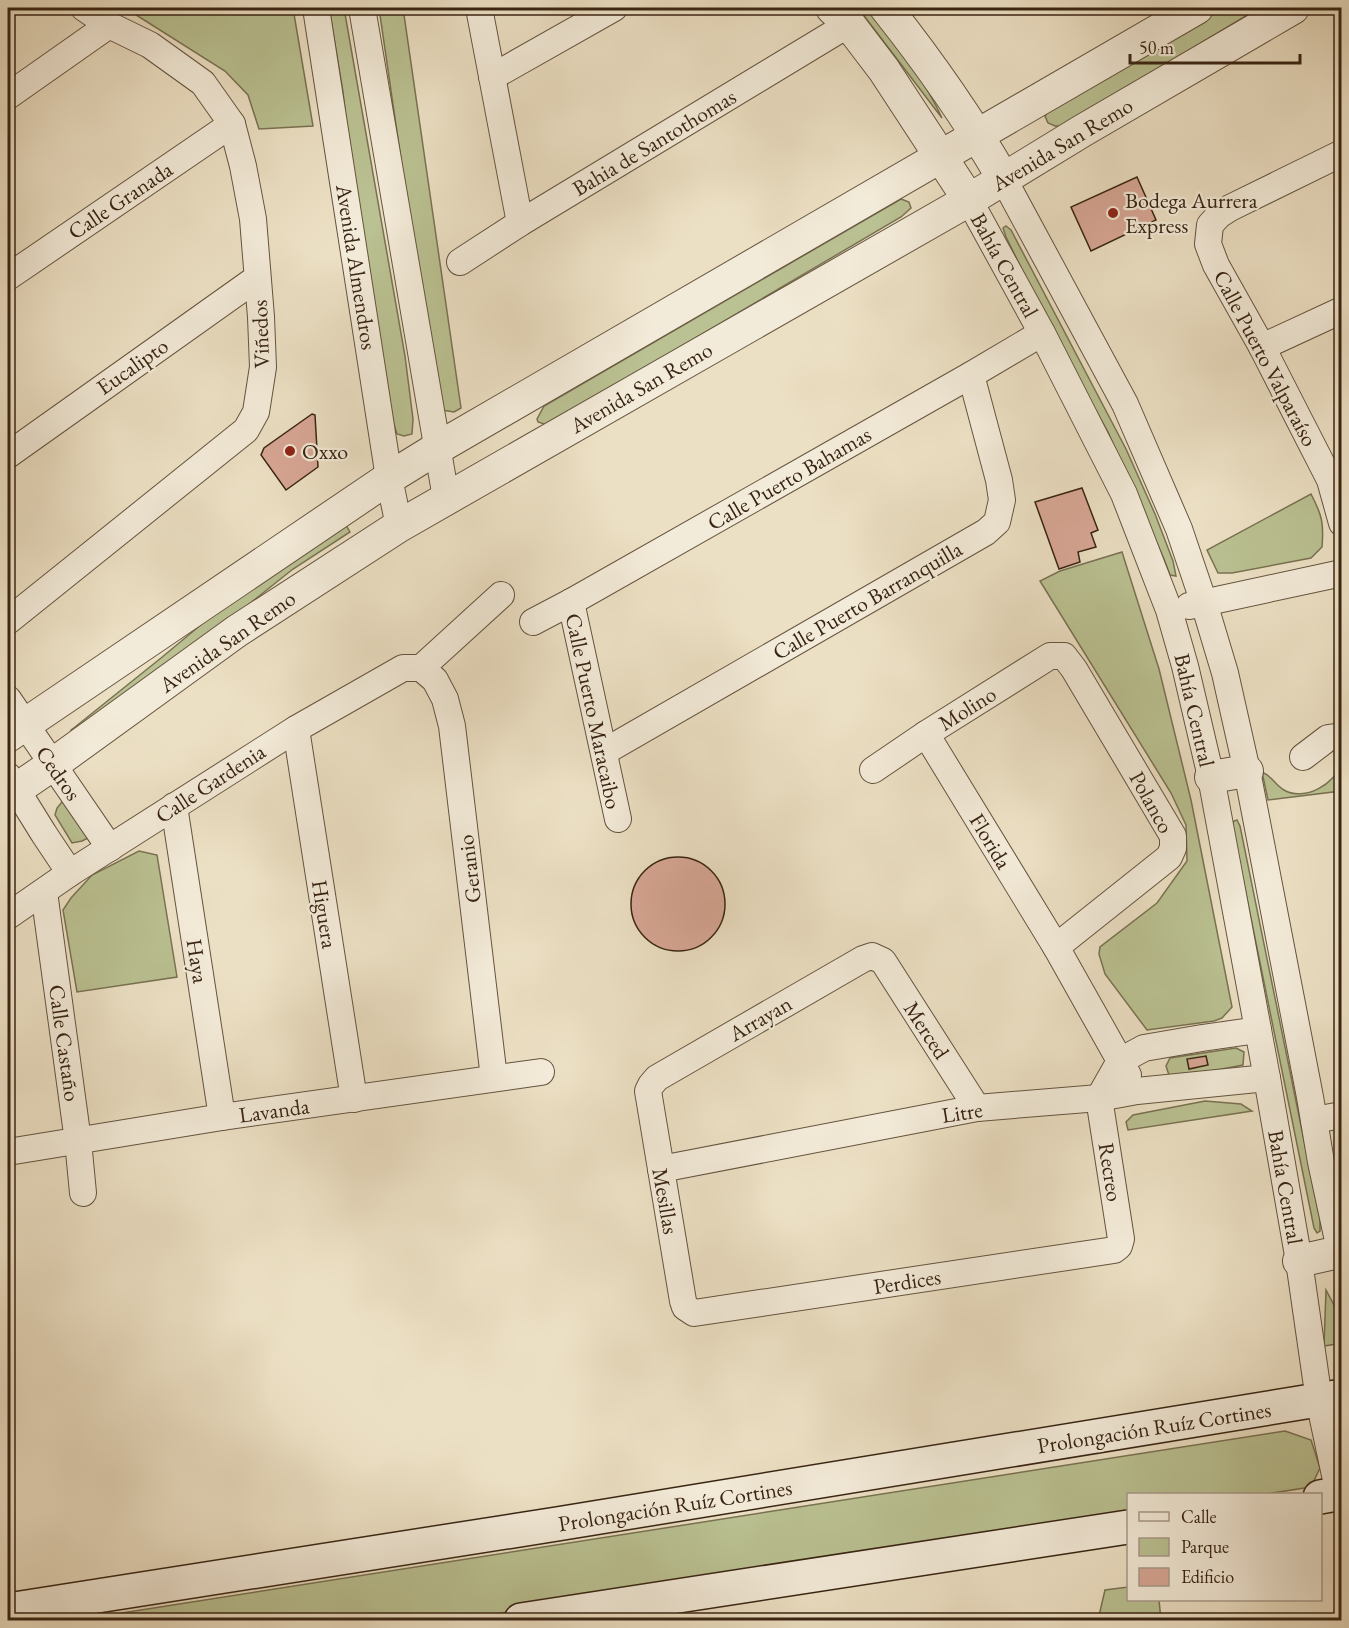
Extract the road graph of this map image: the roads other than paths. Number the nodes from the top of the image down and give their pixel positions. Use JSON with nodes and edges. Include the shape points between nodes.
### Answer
{"nodes":[{"id":1,"x":84,"y":8,"type":"edge"},
{"id":2,"x":316,"y":8,"type":"edge"},
{"id":3,"x":362,"y":8,"type":"edge"},
{"id":4,"x":479,"y":8,"type":"edge"},
{"id":5,"x":614,"y":8,"type":"edge"},
{"id":6,"x":886,"y":8,"type":"edge"},
{"id":7,"x":1197,"y":8,"type":"edge"},
{"id":8,"x":1293,"y":8,"type":"edge"},
{"id":9,"x":840,"y":16,"type":"edge"},
{"id":10,"x":109,"y":25,"type":"junction"},
{"id":11,"x":492,"y":77,"type":"junction"},
{"id":12,"x":8,"y":96,"type":"edge"},
{"id":13,"x":232,"y":124,"type":"junction"},
{"id":14,"x":978,"y":135,"type":"junction"},
{"id":15,"x":1341,"y":153,"type":"edge"},
{"id":16,"x":941,"y":157,"type":"junction"},
{"id":17,"x":1003,"y":178,"type":"junction"},
{"id":18,"x":969,"y":200,"type":"junction"},
{"id":19,"x":520,"y":223,"type":"junction"},
{"id":20,"x":460,"y":262,"type":"dead end"},
{"id":21,"x":8,"y":277,"type":"edge"},
{"id":22,"x":257,"y":278,"type":"junction"},
{"id":23,"x":1341,"y":310,"type":"edge"},
{"id":24,"x":1042,"y":333,"type":"junction"},
{"id":25,"x":1262,"y":347,"type":"junction"},
{"id":26,"x":971,"y":375,"type":"junction"},
{"id":27,"x":436,"y":449,"type":"junction"},
{"id":28,"x":8,"y":455,"type":"edge"},
{"id":29,"x":1336,"y":477,"type":"edge"},
{"id":30,"x":389,"y":478,"type":"junction"},
{"id":31,"x":446,"y":498,"type":"junction"},
{"id":32,"x":1341,"y":523,"type":"edge"},
{"id":33,"x":399,"y":526,"type":"junction"},
{"id":34,"x":1341,"y":573,"type":"edge"},
{"id":35,"x":501,"y":595,"type":"dead end"},
{"id":36,"x":571,"y":602,"type":"junction"},
{"id":37,"x":1204,"y":603,"type":"junction"},
{"id":38,"x":1169,"y":610,"type":"junction"},
{"id":39,"x":8,"y":621,"type":"edge"},
{"id":40,"x":533,"y":622,"type":"dead end"},
{"id":41,"x":1064,"y":656,"type":"joint"},
{"id":42,"x":421,"y":668,"type":"junction"},
{"id":43,"x":13,"y":720,"type":"edge"},
{"id":44,"x":296,"y":729,"type":"junction"},
{"id":45,"x":926,"y":734,"type":"junction"},
{"id":46,"x":1341,"y":736,"type":"edge"},
{"id":47,"x":604,"y":753,"type":"junction"},
{"id":48,"x":1303,"y":757,"type":"dead end"},
{"id":49,"x":52,"y":765,"type":"junction"},
{"id":50,"x":873,"y":770,"type":"dead end"},
{"id":51,"x":1247,"y":771,"type":"junction"},
{"id":52,"x":1210,"y":777,"type":"junction"},
{"id":53,"x":10,"y":787,"type":"edge"},
{"id":54,"x":174,"y":806,"type":"junction"},
{"id":55,"x":618,"y":819,"type":"dead end"},
{"id":56,"x":110,"y":848,"type":"junction"},
{"id":57,"x":70,"y":873,"type":"junction"},
{"id":58,"x":44,"y":892,"type":"junction"},
{"id":59,"x":8,"y":916,"type":"edge"},
{"id":60,"x":1056,"y":947,"type":"junction"},
{"id":61,"x":872,"y":956,"type":"joint"},
{"id":62,"x":1258,"y":1030,"type":"junction"},
{"id":63,"x":1120,"y":1061,"type":"junction"},
{"id":64,"x":541,"y":1072,"type":"dead end"},
{"id":65,"x":494,"y":1078,"type":"junction"},
{"id":66,"x":1267,"y":1078,"type":"junction"},
{"id":67,"x":651,"y":1085,"type":"joint"},
{"id":68,"x":1137,"y":1091,"type":"junction"},
{"id":69,"x":1099,"y":1098,"type":"junction"},
{"id":70,"x":354,"y":1099,"type":"junction"},
{"id":71,"x":977,"y":1108,"type":"junction"},
{"id":72,"x":1341,"y":1115,"type":"edge"},
{"id":73,"x":222,"y":1117,"type":"junction"},
{"id":74,"x":1314,"y":1120,"type":"junction"},
{"id":75,"x":78,"y":1140,"type":"junction"},
{"id":76,"x":8,"y":1152,"type":"edge"},
{"id":77,"x":1331,"y":1160,"type":"edge"},
{"id":78,"x":661,"y":1169,"type":"junction"},
{"id":79,"x":83,"y":1193,"type":"dead end"},
{"id":80,"x":1119,"y":1246,"type":"joint"},
{"id":81,"x":1340,"y":1255,"type":"edge"},
{"id":82,"x":1299,"y":1261,"type":"junction"},
{"id":83,"x":694,"y":1313,"type":"joint"},
{"id":84,"x":1330,"y":1398,"type":"edge"},
{"id":85,"x":1334,"y":1495,"type":"edge"},
{"id":86,"x":1127,"y":1527,"type":"edge"},
{"id":87,"x":8,"y":1610,"type":"edge"},
{"id":88,"x":609,"y":1614,"type":"edge"},
{"id":89,"x":521,"y":1620,"type":"edge"}],
"edges":[{"from":1,"to":10,"type":"street","name":"Viñedos"},
{"from":2,"to":30,"type":"street","name":"Avenida Almendros"},
{"from":3,"to":27,"type":"street"},
{"from":4,"to":11,"type":"street"},
{"from":5,"to":11,"type":"street"},
{"from":6,"to":14,"type":"street","name":"Bahía Central","via":[[924,55]]},
{"from":7,"to":14,"type":"street","name":"Avenida San Remo"},
{"from":8,"to":17,"type":"street","name":"Avenida San Remo"},
{"from":9,"to":16,"type":"street","name":"Bahía Central","via":[[884,70]]},
{"from":9,"to":19,"type":"street","name":"Bahia de Santothomas"},
{"from":10,"to":12,"type":"street"},
{"from":10,"to":13,"type":"street","name":"Viñedos","via":[[150,45],[203,83]]},
{"from":11,"to":19,"type":"street"},
{"from":13,"to":21,"type":"street","name":"Calle Granada"},
{"from":13,"to":22,"type":"street","name":"Viñedos","via":[[253,219]]},
{"from":14,"to":16,"type":"street","name":"Avenida San Remo"},
{"from":14,"to":17,"type":"street","name":"Bahía Central"},
{"from":15,"to":25,"type":"street","name":"Calle Puerto Valparaíso","via":[[1230,208],[1210,225],[1208,244],[1216,265]]},
{"from":16,"to":18,"type":"street","name":"Bahía Central"},
{"from":16,"to":27,"type":"street","name":"Avenida San Remo"},
{"from":17,"to":18,"type":"street","name":"Avenida San Remo"},
{"from":17,"to":37,"type":"street","name":"Bahía Central","via":[[1125,404],[1179,529]]},
{"from":18,"to":24,"type":"street","name":"Bahía Central"},
{"from":18,"to":31,"type":"street","name":"Avenida San Remo"},
{"from":19,"to":20,"type":"street","name":"Bahia de Santothomas"},
{"from":22,"to":28,"type":"street","name":"Eucalipto"},
{"from":22,"to":39,"type":"street","name":"Viñedos","via":[[263,367],[256,412],[246,430]]},
{"from":23,"to":25,"type":"street"},
{"from":24,"to":26,"type":"street","name":"Calle Puerto Bahamas"},
{"from":24,"to":38,"type":"street","name":"Bahía Central","via":[[1124,494]]},
{"from":25,"to":29,"type":"street","name":"Calle Puerto Valparaíso"},
{"from":26,"to":36,"type":"street","name":"Calle Puerto Bahamas"},
{"from":26,"to":47,"type":"street","name":"Calle Puerto Barranquilla","via":[[999,480],[1002,500],[997,522]]},
{"from":27,"to":30,"type":"street","name":"Avenida San Remo"},
{"from":27,"to":31,"type":"street"},
{"from":29,"to":32,"type":"street","name":"Calle Puerto Valparaíso"},
{"from":30,"to":33,"type":"street","name":"Avenida Almendros"},
{"from":30,"to":43,"type":"street","name":"Avenida San Remo"},
{"from":31,"to":33,"type":"street","name":"Avenida San Remo"},
{"from":33,"to":49,"type":"street","name":"Avenida San Remo","via":[[237,631]]},
{"from":34,"to":37,"type":"street"},
{"from":35,"to":42,"type":"street"},
{"from":36,"to":40,"type":"street","name":"Calle Puerto Bahamas"},
{"from":36,"to":47,"type":"street","name":"Calle Puerto Maracaibo"},
{"from":37,"to":38,"type":"street"},
{"from":37,"to":51,"type":"street","name":"Bahía Central"},
{"from":38,"to":52,"type":"street","name":"Bahía Central"},
{"from":41,"to":45,"type":"street","name":"Molino","via":[[1050,656]]},
{"from":41,"to":60,"type":"street","name":"Polanco","via":[[1173,836],[1173,848],[1169,856]]},
{"from":42,"to":44,"type":"street","name":"Calle Gardenia","via":[[403,668]]},
{"from":42,"to":65,"type":"street","name":"Geranio","via":[[435,680],[452,726]]},
{"from":43,"to":49,"type":"street","name":"Cedros"},
{"from":44,"to":54,"type":"street","name":"Calle Gardenia"},
{"from":44,"to":70,"type":"street","name":"Higuera"},
{"from":45,"to":50,"type":"street","name":"Molino"},
{"from":45,"to":60,"type":"street","name":"Florida"},
{"from":46,"to":48,"type":"street","via":[[1328,738]]},
{"from":47,"to":55,"type":"street","name":"Calle Puerto Maracaibo"},
{"from":49,"to":53,"type":"street","name":"Avenida San Remo"},
{"from":49,"to":56,"type":"street","name":"Cedros"},
{"from":51,"to":52,"type":"street"},
{"from":51,"to":74,"type":"street","name":"Bahía Central"},
{"from":52,"to":62,"type":"street","name":"Bahía Central"},
{"from":53,"to":57,"type":"street","name":"Cedros"},
{"from":54,"to":56,"type":"street","name":"Calle Gardenia"},
{"from":54,"to":73,"type":"street","name":"Haya"},
{"from":56,"to":57,"type":"street","name":"Calle Gardenia"},
{"from":57,"to":58,"type":"street","name":"Calle Gardenia"},
{"from":58,"to":59,"type":"street","name":"Calle Gardenia"},
{"from":58,"to":75,"type":"street","name":"Calle Castaño"},
{"from":60,"to":63,"type":"street","name":"Florida"},
{"from":61,"to":67,"type":"street","name":"Arrayan","via":[[657,1078]]},
{"from":61,"to":71,"type":"street","name":"Merced","via":[[883,961]]},
{"from":62,"to":63,"type":"street","via":[[1144,1048]]},
{"from":62,"to":66,"type":"street","name":"Bahía Central"},
{"from":63,"to":68,"type":"street","name":"Florida"},
{"from":63,"to":69,"type":"street"},
{"from":64,"to":65,"type":"street","name":"Lavanda"},
{"from":65,"to":70,"type":"street","name":"Lavanda"},
{"from":66,"to":68,"type":"street","name":"Litre"},
{"from":66,"to":82,"type":"street","name":"Bahía Central"},
{"from":67,"to":78,"type":"street","name":"Mesillas","via":[[648,1091]]},
{"from":68,"to":69,"type":"street","name":"Litre"},
{"from":69,"to":71,"type":"street","name":"Litre"},
{"from":69,"to":80,"type":"street","name":"Recreo"},
{"from":70,"to":73,"type":"street","name":"Lavanda"},
{"from":71,"to":78,"type":"street","name":"Litre"},
{"from":72,"to":74,"type":"street"},
{"from":73,"to":75,"type":"street","name":"Lavanda"},
{"from":74,"to":77,"type":"street","name":"Bahía Central"},
{"from":75,"to":76,"type":"street","name":"Lavanda"},
{"from":75,"to":79,"type":"street","name":"Calle Castaño"},
{"from":77,"to":81,"type":"street","name":"Bahía Central"},
{"from":78,"to":83,"type":"street","name":"Mesillas","via":[[683,1301]]},
{"from":80,"to":83,"type":"street","name":"Perdices","via":[[1114,1250]]},
{"from":81,"to":82,"type":"street"},
{"from":82,"to":84,"type":"street","name":"Bahía Central"},
{"from":84,"to":85,"type":"street","name":"Bahía Central"},
{"from":84,"to":87,"type":"main road","name":"Prolongación Ruíz Cortines"},
{"from":86,"to":88,"type":"main road"},
{"from":88,"to":89,"type":"main road"}]}
